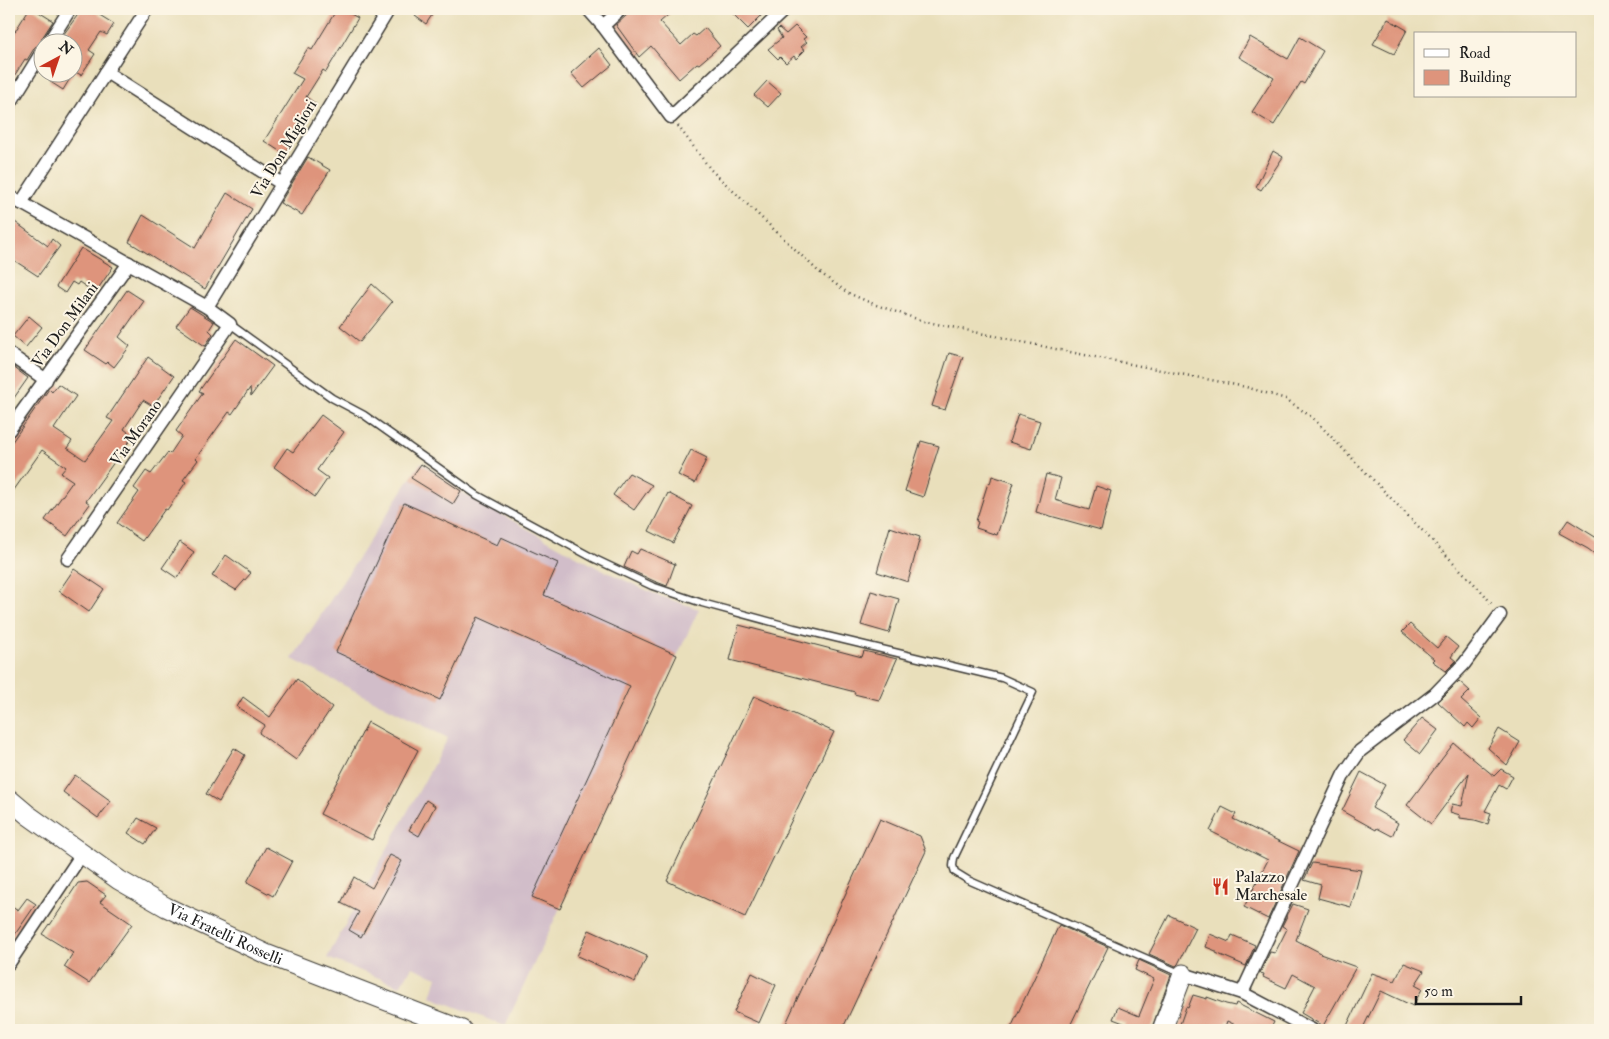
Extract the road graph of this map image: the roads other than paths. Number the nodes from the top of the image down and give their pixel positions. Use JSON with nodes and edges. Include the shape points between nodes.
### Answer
{"nodes":[{"id":1,"x":70,"y":9,"type":"edge"},
{"id":2,"x":147,"y":9,"type":"edge"},
{"id":3,"x":389,"y":9,"type":"edge"},
{"id":4,"x":588,"y":9,"type":"edge"},
{"id":5,"x":621,"y":9,"type":"edge"},
{"id":6,"x":785,"y":9,"type":"edge"},
{"id":7,"x":603,"y":26,"type":"junction"},
{"id":8,"x":55,"y":32,"type":"edge"},
{"id":9,"x":32,"y":68,"type":"edge"},
{"id":10,"x":106,"y":72,"type":"junction"},
{"id":11,"x":9,"y":105,"type":"edge"},
{"id":12,"x":282,"y":184,"type":"junction"},
{"id":13,"x":9,"y":196,"type":"edge"},
{"id":14,"x":21,"y":203,"type":"junction"},
{"id":15,"x":129,"y":263,"type":"junction"},
{"id":16,"x":207,"y":307,"type":"junction"},
{"id":17,"x":230,"y":324,"type":"junction"},
{"id":18,"x":9,"y":354,"type":"edge"},
{"id":19,"x":46,"y":380,"type":"junction"},
{"id":20,"x":9,"y":430,"type":"edge"},
{"id":21,"x":68,"y":559,"type":"dead end"},
{"id":22,"x":1500,"y":615,"type":"road end"},
{"id":23,"x":9,"y":799,"type":"edge"},
{"id":24,"x":82,"y":854,"type":"junction"},
{"id":25,"x":9,"y":963,"type":"edge"},
{"id":26,"x":1183,"y":974,"type":"junction"},
{"id":27,"x":1242,"y":994,"type":"junction"},
{"id":28,"x":462,"y":1030,"type":"edge"},
{"id":29,"x":1162,"y":1030,"type":"edge"},
{"id":30,"x":1312,"y":1030,"type":"edge"}],
"edges":[{"from":1,"to":8,"type":"street"},
{"from":2,"to":10,"type":"street"},
{"from":3,"to":12,"type":"street","name":"Via Don Migliori"},
{"from":4,"to":7,"type":"street"},
{"from":5,"to":7,"type":"street"},
{"from":6,"to":7,"type":"street","via":[[671,117]]},
{"from":9,"to":11,"type":"street"},
{"from":10,"to":12,"type":"street"},
{"from":10,"to":14,"type":"street"},
{"from":12,"to":16,"type":"street","name":"Via Don Migliori"},
{"from":13,"to":14,"type":"street"},
{"from":14,"to":15,"type":"street"},
{"from":15,"to":16,"type":"street"},
{"from":15,"to":19,"type":"street","name":"Via Don Milani"},
{"from":16,"to":17,"type":"street"},
{"from":17,"to":21,"type":"street","name":"Via Morano"},
{"from":17,"to":26,"type":"lane","via":[[332,398],[364,415],[477,494],[595,559],[652,586],[794,628],[1002,678],[1033,692],[954,858],[955,872]]},
{"from":18,"to":19,"type":"street"},
{"from":19,"to":20,"type":"street","name":"Via Don Milani"},
{"from":22,"to":27,"type":"street","via":[[1464,664],[1435,694],[1360,751],[1344,774]]},
{"from":23,"to":24,"type":"main road","name":"Via Fratelli Rosselli"},
{"from":24,"to":25,"type":"street"},
{"from":24,"to":28,"type":"main road","name":"Via Fratelli Rosselli","via":[[119,880],[200,924],[266,954]]},
{"from":26,"to":27,"type":"street"},
{"from":26,"to":29,"type":"main road"},
{"from":27,"to":30,"type":"street"}]}
